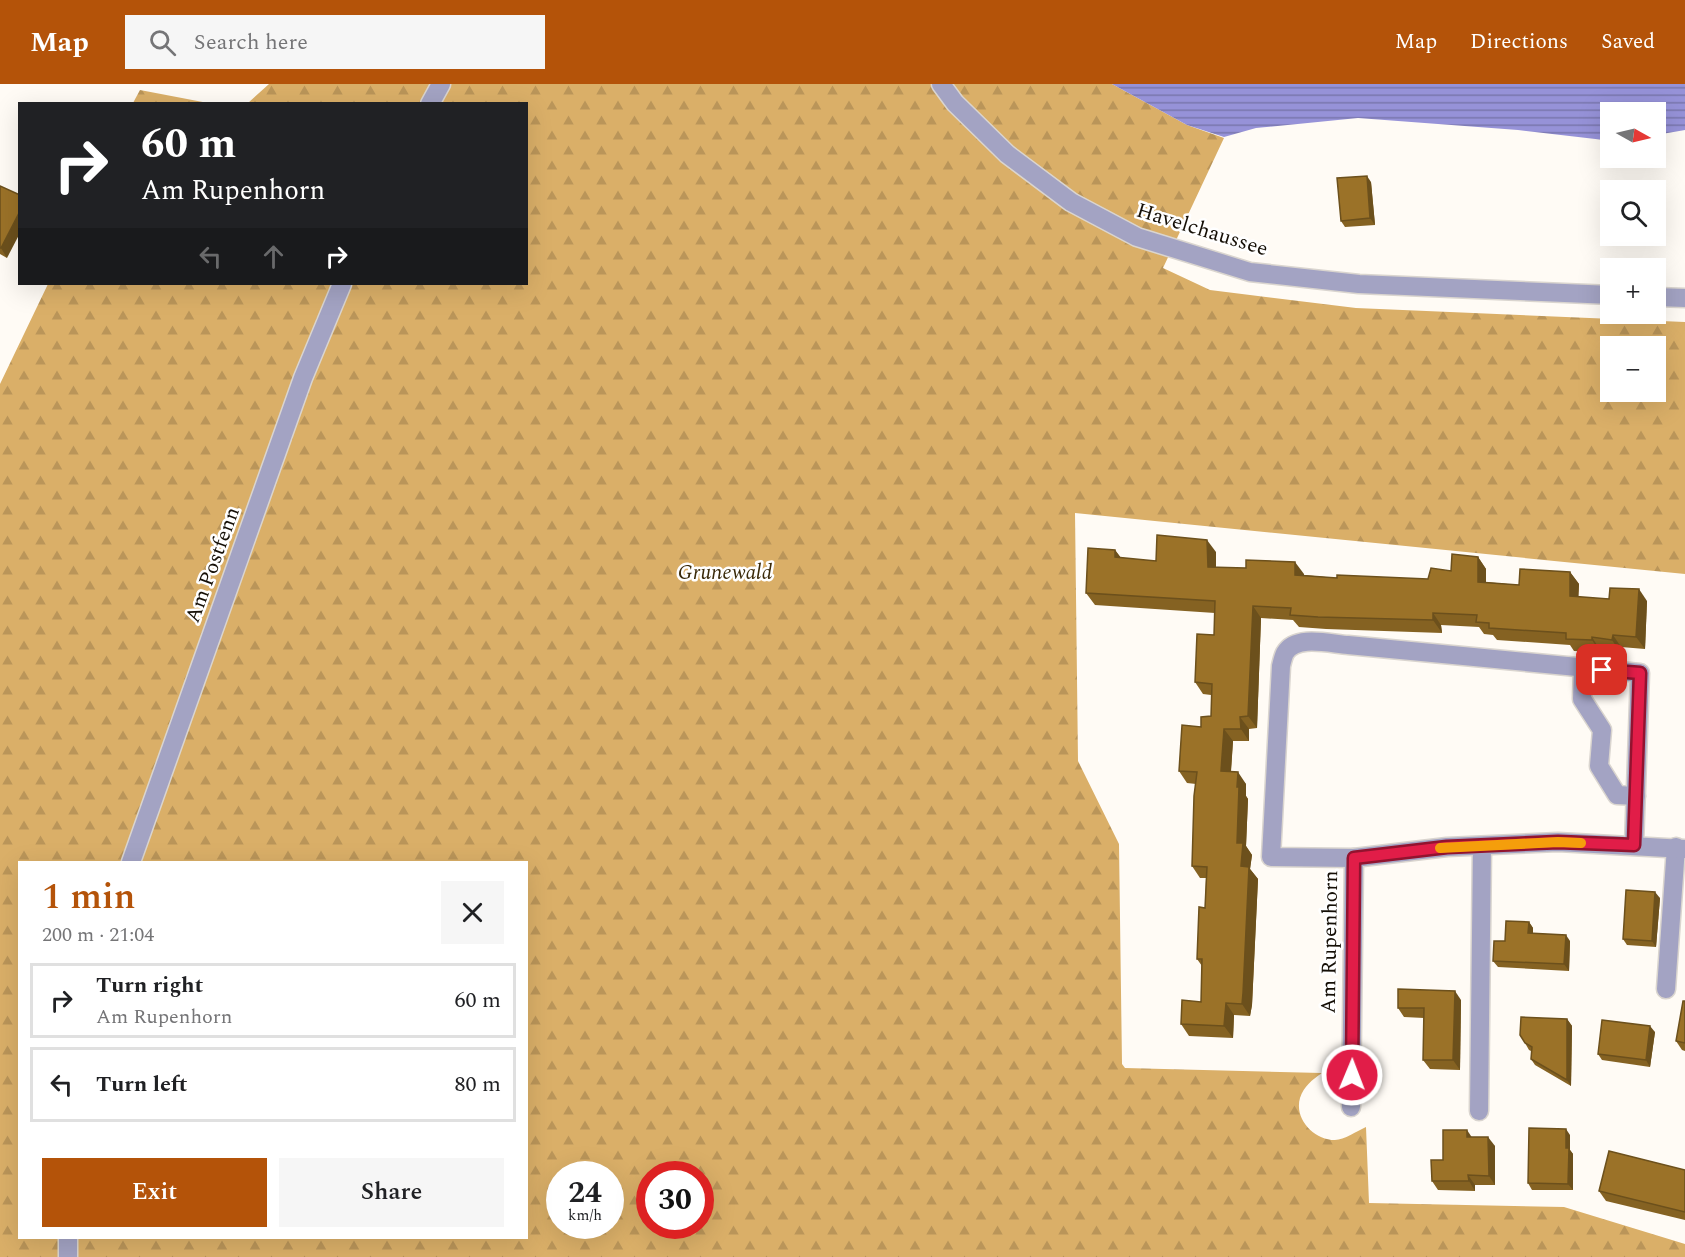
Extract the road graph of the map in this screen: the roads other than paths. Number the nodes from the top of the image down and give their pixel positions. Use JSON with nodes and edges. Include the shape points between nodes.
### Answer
{"nodes":[{"id":1,"x":441,"y":84,"type":"edge"},
{"id":2,"x":940,"y":84,"type":"edge"},
{"id":3,"x":431,"y":102,"type":"edge"},
{"id":4,"x":342,"y":285,"type":"edge"},
{"id":5,"x":1600,"y":295,"type":"edge"},
{"id":6,"x":1666,"y":297,"type":"edge"},
{"id":7,"x":1685,"y":298,"type":"edge"},
{"id":8,"x":1583,"y":669,"type":"junction"},
{"id":9,"x":1636,"y":796,"type":"junction"},
{"id":10,"x":1634,"y":845,"type":"junction"},
{"id":11,"x":1482,"y":846,"type":"junction"},
{"id":12,"x":1681,"y":848,"type":"edge"},
{"id":13,"x":1354,"y":858,"type":"junction"},
{"id":14,"x":131,"y":861,"type":"edge"},
{"id":15,"x":1666,"y":989,"type":"dead end"},
{"id":16,"x":1351,"y":1107,"type":"dead end"},
{"id":17,"x":1479,"y":1111,"type":"dead end"},
{"id":18,"x":68,"y":1239,"type":"edge"},
{"id":19,"x":68,"y":1257,"type":"edge"}],
"edges":[{"from":1,"to":3,"type":"street"},
{"from":2,"to":5,"type":"street","name":"Havelchaussee","via":[[1007,154],[1071,202],[1137,237],[1171,248],[1250,272],[1359,284]]},
{"from":4,"to":14,"type":"street","name":"Am Postfenn","via":[[303,378]]},
{"from":6,"to":7,"type":"street"},
{"from":8,"to":9,"type":"street","via":[[1582,699],[1602,730],[1599,766],[1617,795]]},
{"from":8,"to":9,"type":"street","via":[[1640,673]]},
{"from":8,"to":13,"type":"street","via":[[1295,643],[1286,651],[1281,666],[1271,857]]},
{"from":9,"to":10,"type":"street"},
{"from":10,"to":11,"type":"street","name":"Am Rupenhorn","via":[[1558,842]]},
{"from":10,"to":12,"type":"street","name":"Am Rupenhorn"},
{"from":11,"to":13,"type":"street","name":"Am Rupenhorn"},
{"from":11,"to":17,"type":"street"},
{"from":12,"to":15,"type":"street"},
{"from":13,"to":16,"type":"street","name":"Am Rupenhorn"},
{"from":18,"to":19,"type":"street"}]}
